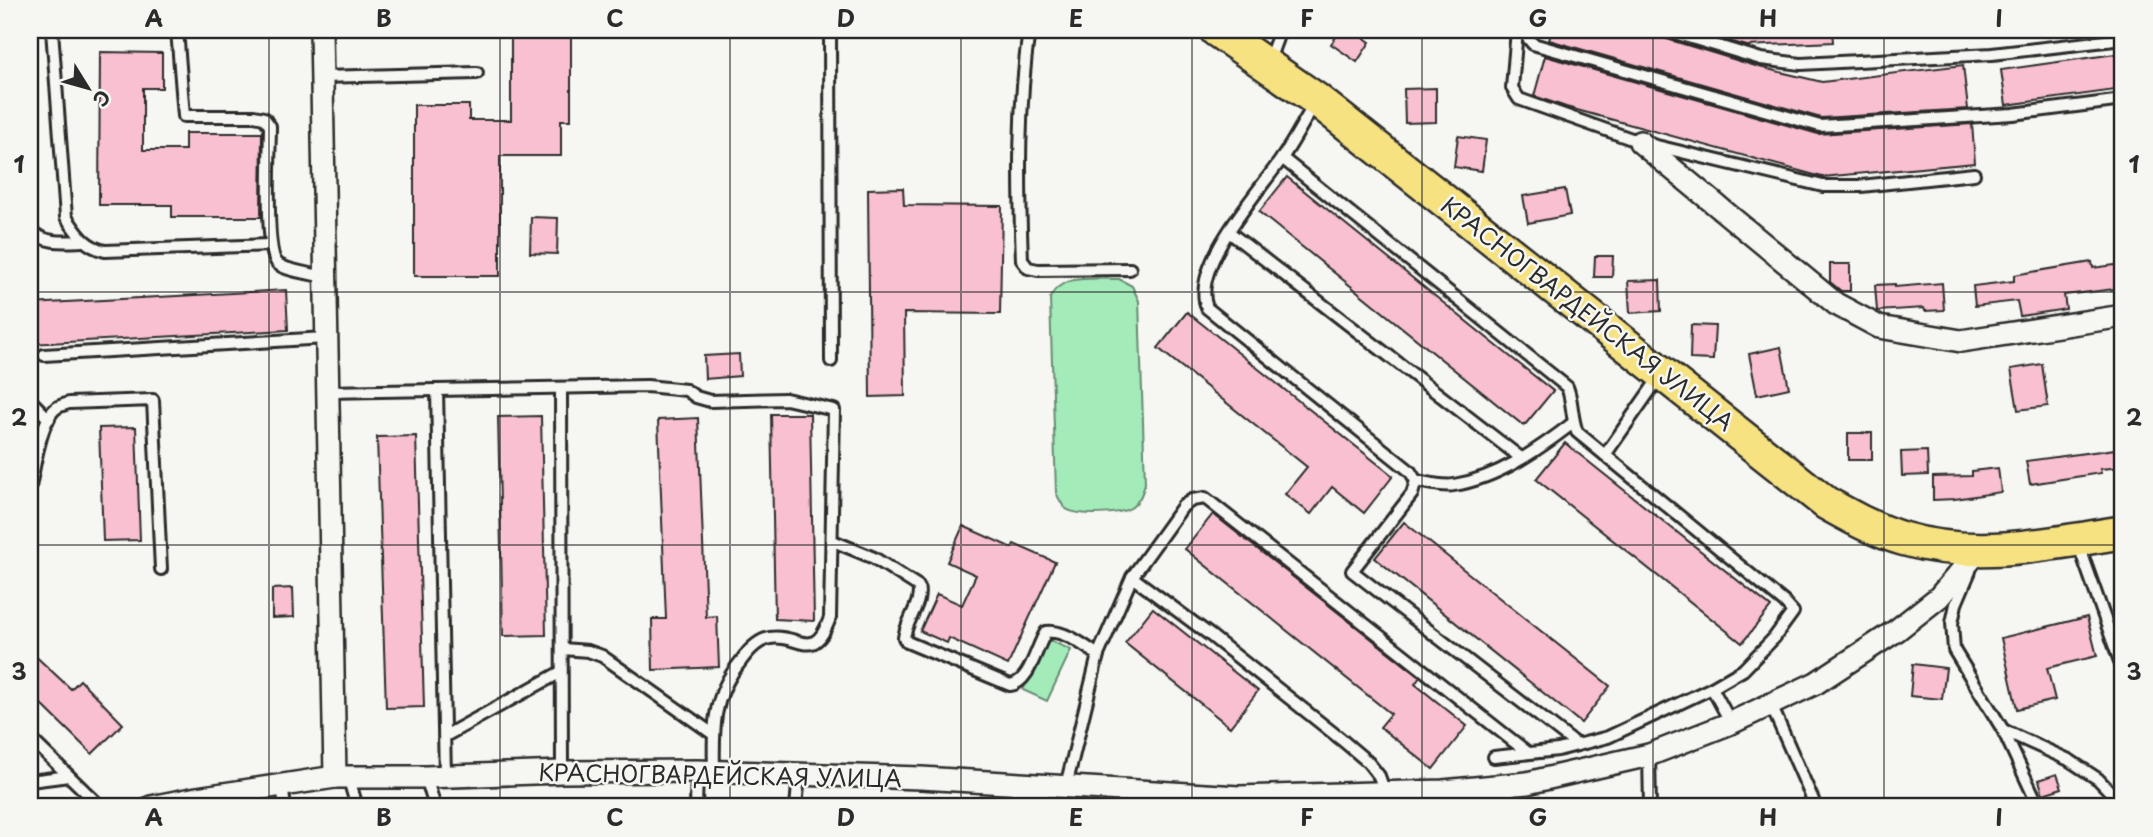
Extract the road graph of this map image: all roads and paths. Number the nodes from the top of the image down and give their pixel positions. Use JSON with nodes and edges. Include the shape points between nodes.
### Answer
{"nodes":[{"id":1,"x":52,"y":30,"type":"edge"},
{"id":2,"x":177,"y":30,"type":"edge"},
{"id":3,"x":321,"y":30,"type":"edge"},
{"id":4,"x":830,"y":30,"type":"edge"},
{"id":5,"x":1029,"y":30,"type":"edge"},
{"id":6,"x":1216,"y":30,"type":"edge"},
{"id":7,"x":1280,"y":30,"type":"edge"},
{"id":8,"x":1519,"y":30,"type":"edge"},
{"id":9,"x":1665,"y":30,"type":"edge"},
{"id":10,"x":2123,"y":39,"type":"edge"},
{"id":11,"x":1268,"y":65,"type":"junction"},
{"id":12,"x":477,"y":73,"type":"dead end"},
{"id":13,"x":321,"y":77,"type":"junction"},
{"id":14,"x":1317,"y":100,"type":"junction"},
{"id":15,"x":2123,"y":100,"type":"edge"},
{"id":16,"x":1640,"y":142,"type":"junction"},
{"id":17,"x":1282,"y":159,"type":"junction"},
{"id":18,"x":1974,"y":174,"type":"dead end"},
{"id":19,"x":30,"y":230,"type":"edge"},
{"id":20,"x":1229,"y":232,"type":"junction"},
{"id":21,"x":82,"y":241,"type":"junction"},
{"id":22,"x":270,"y":246,"type":"junction"},
{"id":23,"x":1130,"y":269,"type":"dead end"},
{"id":24,"x":325,"y":277,"type":"junction"},
{"id":25,"x":2123,"y":316,"type":"edge"},
{"id":26,"x":326,"y":338,"type":"junction"},
{"id":27,"x":44,"y":355,"type":"dead end"},
{"id":28,"x":831,"y":360,"type":"dead end"},
{"id":29,"x":1662,"y":373,"type":"junction"},
{"id":30,"x":561,"y":389,"type":"junction"},
{"id":31,"x":437,"y":390,"type":"junction"},
{"id":32,"x":326,"y":392,"type":"junction"},
{"id":33,"x":30,"y":400,"type":"edge"},
{"id":34,"x":49,"y":419,"type":"junction"},
{"id":35,"x":1573,"y":423,"type":"junction"},
{"id":36,"x":1605,"y":455,"type":"junction"},
{"id":37,"x":1521,"y":458,"type":"junction"},
{"id":38,"x":1416,"y":481,"type":"junction"},
{"id":39,"x":30,"y":487,"type":"edge"},
{"id":40,"x":2123,"y":532,"type":"edge"},
{"id":41,"x":2077,"y":540,"type":"junction"},
{"id":42,"x":833,"y":541,"type":"junction"},
{"id":43,"x":1979,"y":550,"type":"junction"},
{"id":44,"x":161,"y":569,"type":"dead end"},
{"id":45,"x":1132,"y":577,"type":"junction"},
{"id":46,"x":563,"y":649,"type":"junction"},
{"id":47,"x":1098,"y":655,"type":"junction"},
{"id":48,"x":2123,"y":670,"type":"edge"},
{"id":49,"x":561,"y":672,"type":"junction"},
{"id":50,"x":1712,"y":688,"type":"junction"},
{"id":51,"x":1771,"y":705,"type":"junction"},
{"id":52,"x":1731,"y":723,"type":"junction"},
{"id":53,"x":2003,"y":730,"type":"junction"},
{"id":54,"x":713,"y":734,"type":"junction"},
{"id":55,"x":444,"y":736,"type":"junction"},
{"id":56,"x":30,"y":738,"type":"edge"},
{"id":57,"x":1577,"y":745,"type":"junction"},
{"id":58,"x":1527,"y":752,"type":"junction"},
{"id":59,"x":1649,"y":755,"type":"junction"},
{"id":60,"x":1494,"y":757,"type":"dead end"},
{"id":61,"x":562,"y":772,"type":"junction"},
{"id":62,"x":706,"y":772,"type":"junction"},
{"id":63,"x":799,"y":775,"type":"junction"},
{"id":64,"x":69,"y":776,"type":"junction"},
{"id":65,"x":342,"y":776,"type":"junction"},
{"id":66,"x":435,"y":777,"type":"junction"},
{"id":67,"x":30,"y":781,"type":"edge"},
{"id":68,"x":282,"y":785,"type":"junction"},
{"id":69,"x":1066,"y":786,"type":"junction"},
{"id":70,"x":1385,"y":793,"type":"junction"},
{"id":71,"x":1311,"y":801,"type":"edge"},
{"id":72,"x":200,"y":802,"type":"edge"},
{"id":73,"x":1239,"y":802,"type":"edge"},
{"id":74,"x":2123,"y":805,"type":"edge"},
{"id":75,"x":100,"y":807,"type":"edge"},
{"id":76,"x":151,"y":807,"type":"edge"},
{"id":77,"x":285,"y":807,"type":"edge"},
{"id":78,"x":356,"y":807,"type":"edge"},
{"id":79,"x":435,"y":807,"type":"edge"},
{"id":80,"x":696,"y":807,"type":"edge"},
{"id":81,"x":796,"y":807,"type":"edge"},
{"id":82,"x":1650,"y":807,"type":"edge"},
{"id":83,"x":1816,"y":807,"type":"edge"},
{"id":84,"x":2039,"y":807,"type":"edge"}],
"edges":[{"from":1,"to":21,"type":"lane","via":[[66,217]]},
{"from":2,"to":22,"type":"lane","via":[[184,116],[254,116],[264,118],[270,126]]},
{"from":3,"to":13,"type":"street"},
{"from":4,"to":28,"type":"lane"},
{"from":5,"to":23,"type":"lane","via":[[1018,166],[1022,260],[1028,268],[1038,270]]},
{"from":6,"to":11,"type":"main road","name":"КРАСНОГВАРДЕЙСКАЯ УЛИЦА"},
{"from":7,"to":11,"type":"lane"},
{"from":8,"to":15,"type":"lane","via":[[1533,44],[1820,126],[2012,114]]},
{"from":8,"to":16,"type":"lane","via":[[1512,88],[1518,99]]},
{"from":9,"to":10,"type":"lane","via":[[1761,59],[1801,64],[1992,54]]},
{"from":11,"to":14,"type":"main road","name":"КРАСНОГВАРДЕЙСКАЯ УЛИЦА"},
{"from":12,"to":13,"type":"lane"},
{"from":13,"to":24,"type":"street"},
{"from":14,"to":17,"type":"lane"},
{"from":14,"to":29,"type":"main road","name":"КРАСНОГВАРДЕЙСКАЯ УЛИЦА"},
{"from":16,"to":18,"type":"lane","via":[[1823,186]]},
{"from":16,"to":25,"type":"street","via":[[1836,304],[1878,327],[1961,341]]},
{"from":17,"to":20,"type":"lane"},
{"from":17,"to":35,"type":"lane","via":[[1567,387]]},
{"from":19,"to":21,"type":"lane","via":[[37,237],[57,242]]},
{"from":20,"to":37,"type":"lane"},
{"from":20,"to":38,"type":"lane","via":[[1204,289],[1207,308],[1410,471]]},
{"from":21,"to":22,"type":"lane","via":[[105,251]]},
{"from":22,"to":24,"type":"lane","via":[[279,265]]},
{"from":24,"to":26,"type":"street"},
{"from":26,"to":27,"type":"lane"},
{"from":26,"to":32,"type":"street"},
{"from":29,"to":36,"type":"lane"},
{"from":29,"to":43,"type":"main road","name":"КРАСНОГВАРДЕЙСКАЯ УЛИЦА","via":[[1826,503],[1904,539]]},
{"from":30,"to":31,"type":"lane"},
{"from":30,"to":42,"type":"lane","via":[[647,386],[686,390],[710,401],[786,399],[834,410]]},
{"from":30,"to":46,"type":"lane"},
{"from":31,"to":32,"type":"lane"},
{"from":31,"to":55,"type":"lane"},
{"from":32,"to":65,"type":"street"},
{"from":33,"to":34,"type":"lane"},
{"from":34,"to":39,"type":"lane"},
{"from":34,"to":44,"type":"lane","via":[[58,407],[69,403],[153,400]]},
{"from":35,"to":36,"type":"lane","via":[[1577,432]]},
{"from":35,"to":37,"type":"lane"},
{"from":36,"to":50,"type":"lane","via":[[1793,612],[1743,670]]},
{"from":37,"to":38,"type":"lane","via":[[1452,486]]},
{"from":38,"to":57,"type":"lane","via":[[1412,494],[1352,571]]},
{"from":40,"to":41,"type":"main road","name":"КРАСНОГВАРДЕЙСКАЯ УЛИЦА"},
{"from":41,"to":43,"type":"main road","name":"КРАСНОГВАРДЕЙСКАЯ УЛИЦА"},
{"from":41,"to":48,"type":"lane"},
{"from":42,"to":47,"type":"lane","via":[[874,558],[918,586],[919,597],[904,631],[907,642],[1010,685],[1019,683],[1046,632],[1057,633]]},
{"from":42,"to":54,"type":"lane","via":[[830,618],[825,631],[815,642],[803,645],[770,638],[756,644],[730,673],[715,712]]},
{"from":43,"to":51,"type":"street","name":"КРАСНОГВАРДЕЙСКАЯ УЛИЦА","via":[[1939,597],[1896,630],[1816,683]]},
{"from":43,"to":53,"type":"lane","via":[[1956,604],[1953,643]]},
{"from":45,"to":47,"type":"lane"},
{"from":45,"to":58,"type":"lane","via":[[1184,506],[1205,498]]},
{"from":45,"to":70,"type":"lane","via":[[1368,762]]},
{"from":46,"to":49,"type":"lane"},
{"from":46,"to":54,"type":"lane","via":[[602,656]]},
{"from":47,"to":69,"type":"lane"},
{"from":49,"to":55,"type":"lane"},
{"from":49,"to":61,"type":"lane"},
{"from":50,"to":52,"type":"lane"},
{"from":50,"to":57,"type":"lane","via":[[1608,737]]},
{"from":51,"to":52,"type":"street","name":"КРАСНОГВАРДЕЙСКАЯ УЛИЦА"},
{"from":51,"to":83,"type":"lane"},
{"from":52,"to":59,"type":"street","name":"КРАСНОГВАРДЕЙСКАЯ УЛИЦА"},
{"from":53,"to":74,"type":"lane","via":[[2083,769]]},
{"from":53,"to":84,"type":"lane"},
{"from":54,"to":62,"type":"lane"},
{"from":55,"to":66,"type":"lane"},
{"from":56,"to":64,"type":"lane"},
{"from":57,"to":58,"type":"lane"},
{"from":58,"to":60,"type":"lane"},
{"from":59,"to":70,"type":"street","name":"КРАСНОГВАРДЕЙСКАЯ УЛИЦА","via":[[1527,783],[1443,795]]},
{"from":59,"to":82,"type":"lane"},
{"from":61,"to":62,"type":"street","name":"КРАСНОГВАРДЕЙСКАЯ УЛИЦА"},
{"from":61,"to":66,"type":"street","name":"КРАСНОГВАРДЕЙСКАЯ УЛИЦА"},
{"from":62,"to":63,"type":"street","name":"КРАСНОГВАРДЕЙСКАЯ УЛИЦА"},
{"from":62,"to":80,"type":"lane"},
{"from":63,"to":69,"type":"street","name":"КРАСНОГВАРДЕЙСКАЯ УЛИЦА"},
{"from":63,"to":81,"type":"lane"},
{"from":64,"to":67,"type":"lane"},
{"from":64,"to":75,"type":"lane"},
{"from":65,"to":66,"type":"street","name":"КРАСНОГВАРДЕЙСКАЯ УЛИЦА"},
{"from":65,"to":68,"type":"street","name":"КРАСНОГВАРДЕЙСКАЯ УЛИЦА"},
{"from":65,"to":78,"type":"lane"},
{"from":66,"to":79,"type":"lane"},
{"from":68,"to":72,"type":"street","name":"КРАСНОГВАРДЕЙСКАЯ УЛИЦА"},
{"from":68,"to":77,"type":"lane"},
{"from":69,"to":73,"type":"street","name":"КРАСНОГВАРДЕЙСКАЯ УЛИЦА"},
{"from":70,"to":71,"type":"street","name":"КРАСНОГВАРДЕЙСКАЯ УЛИЦА"},
{"from":71,"to":73,"type":"street","name":"КРАСНОГВАРДЕЙСКАЯ УЛИЦА"},
{"from":72,"to":76,"type":"street","name":"КРАСНОГВАРДЕЙСКАЯ УЛИЦА"}]}
